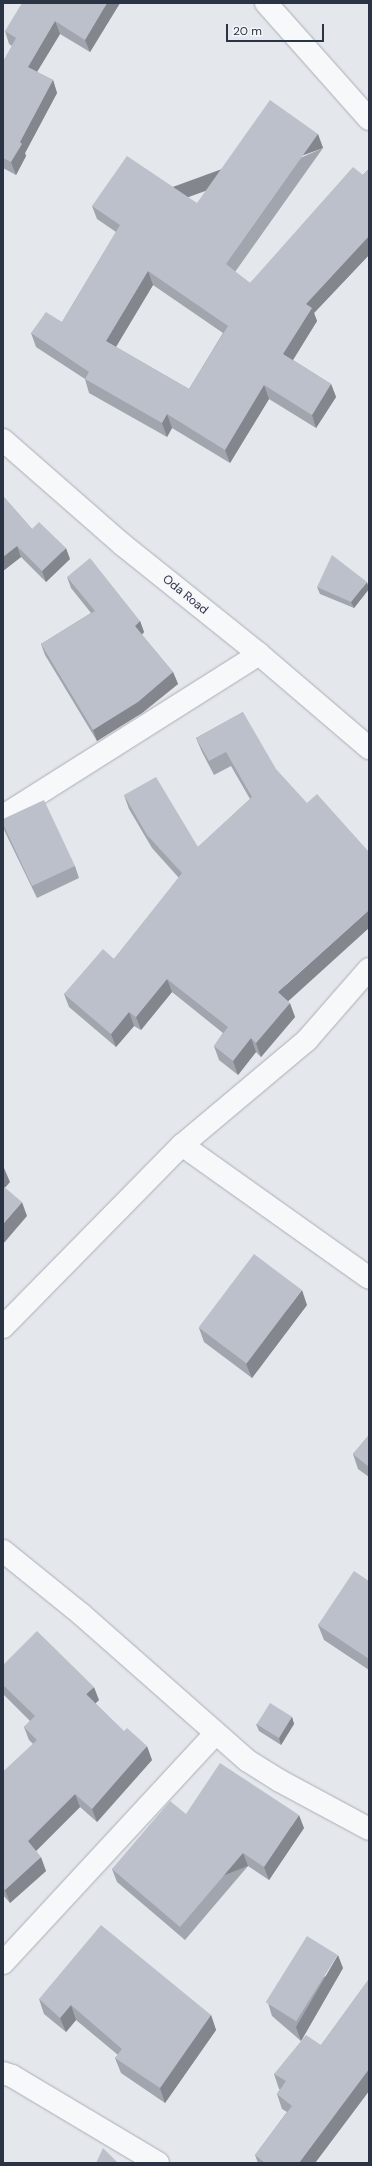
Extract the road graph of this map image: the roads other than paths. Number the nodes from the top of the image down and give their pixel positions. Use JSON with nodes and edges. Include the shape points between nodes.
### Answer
{"nodes":[{"id":1,"x":266,"y":3,"type":"edge"},
{"id":2,"x":369,"y":119,"type":"edge"},
{"id":3,"x":3,"y":440,"type":"edge"},
{"id":4,"x":259,"y":654,"type":"junction"},
{"id":5,"x":369,"y":748,"type":"edge"},
{"id":6,"x":3,"y":816,"type":"edge"},
{"id":7,"x":369,"y":969,"type":"edge"},
{"id":8,"x":182,"y":1145,"type":"junction"},
{"id":9,"x":369,"y":1278,"type":"edge"},
{"id":10,"x":3,"y":1327,"type":"edge"},
{"id":11,"x":3,"y":1551,"type":"edge"},
{"id":12,"x":215,"y":1734,"type":"junction"},
{"id":13,"x":369,"y":1829,"type":"edge"},
{"id":14,"x":3,"y":1963,"type":"edge"},
{"id":15,"x":6,"y":2069,"type":"edge"},
{"id":16,"x":158,"y":2163,"type":"edge"}],
"edges":[{"from":1,"to":2,"type":"street"},
{"from":3,"to":4,"type":"street","name":"Oda Road","via":[[123,545]]},
{"from":4,"to":5,"type":"street","name":"Oda Road"},
{"from":4,"to":6,"type":"street"},
{"from":7,"to":8,"type":"street","via":[[307,1040]]},
{"from":8,"to":9,"type":"street"},
{"from":8,"to":10,"type":"street"},
{"from":11,"to":12,"type":"street","via":[[81,1614]]},
{"from":12,"to":13,"type":"street","via":[[280,1781]]},
{"from":12,"to":14,"type":"street"},
{"from":15,"to":16,"type":"street"}]}
